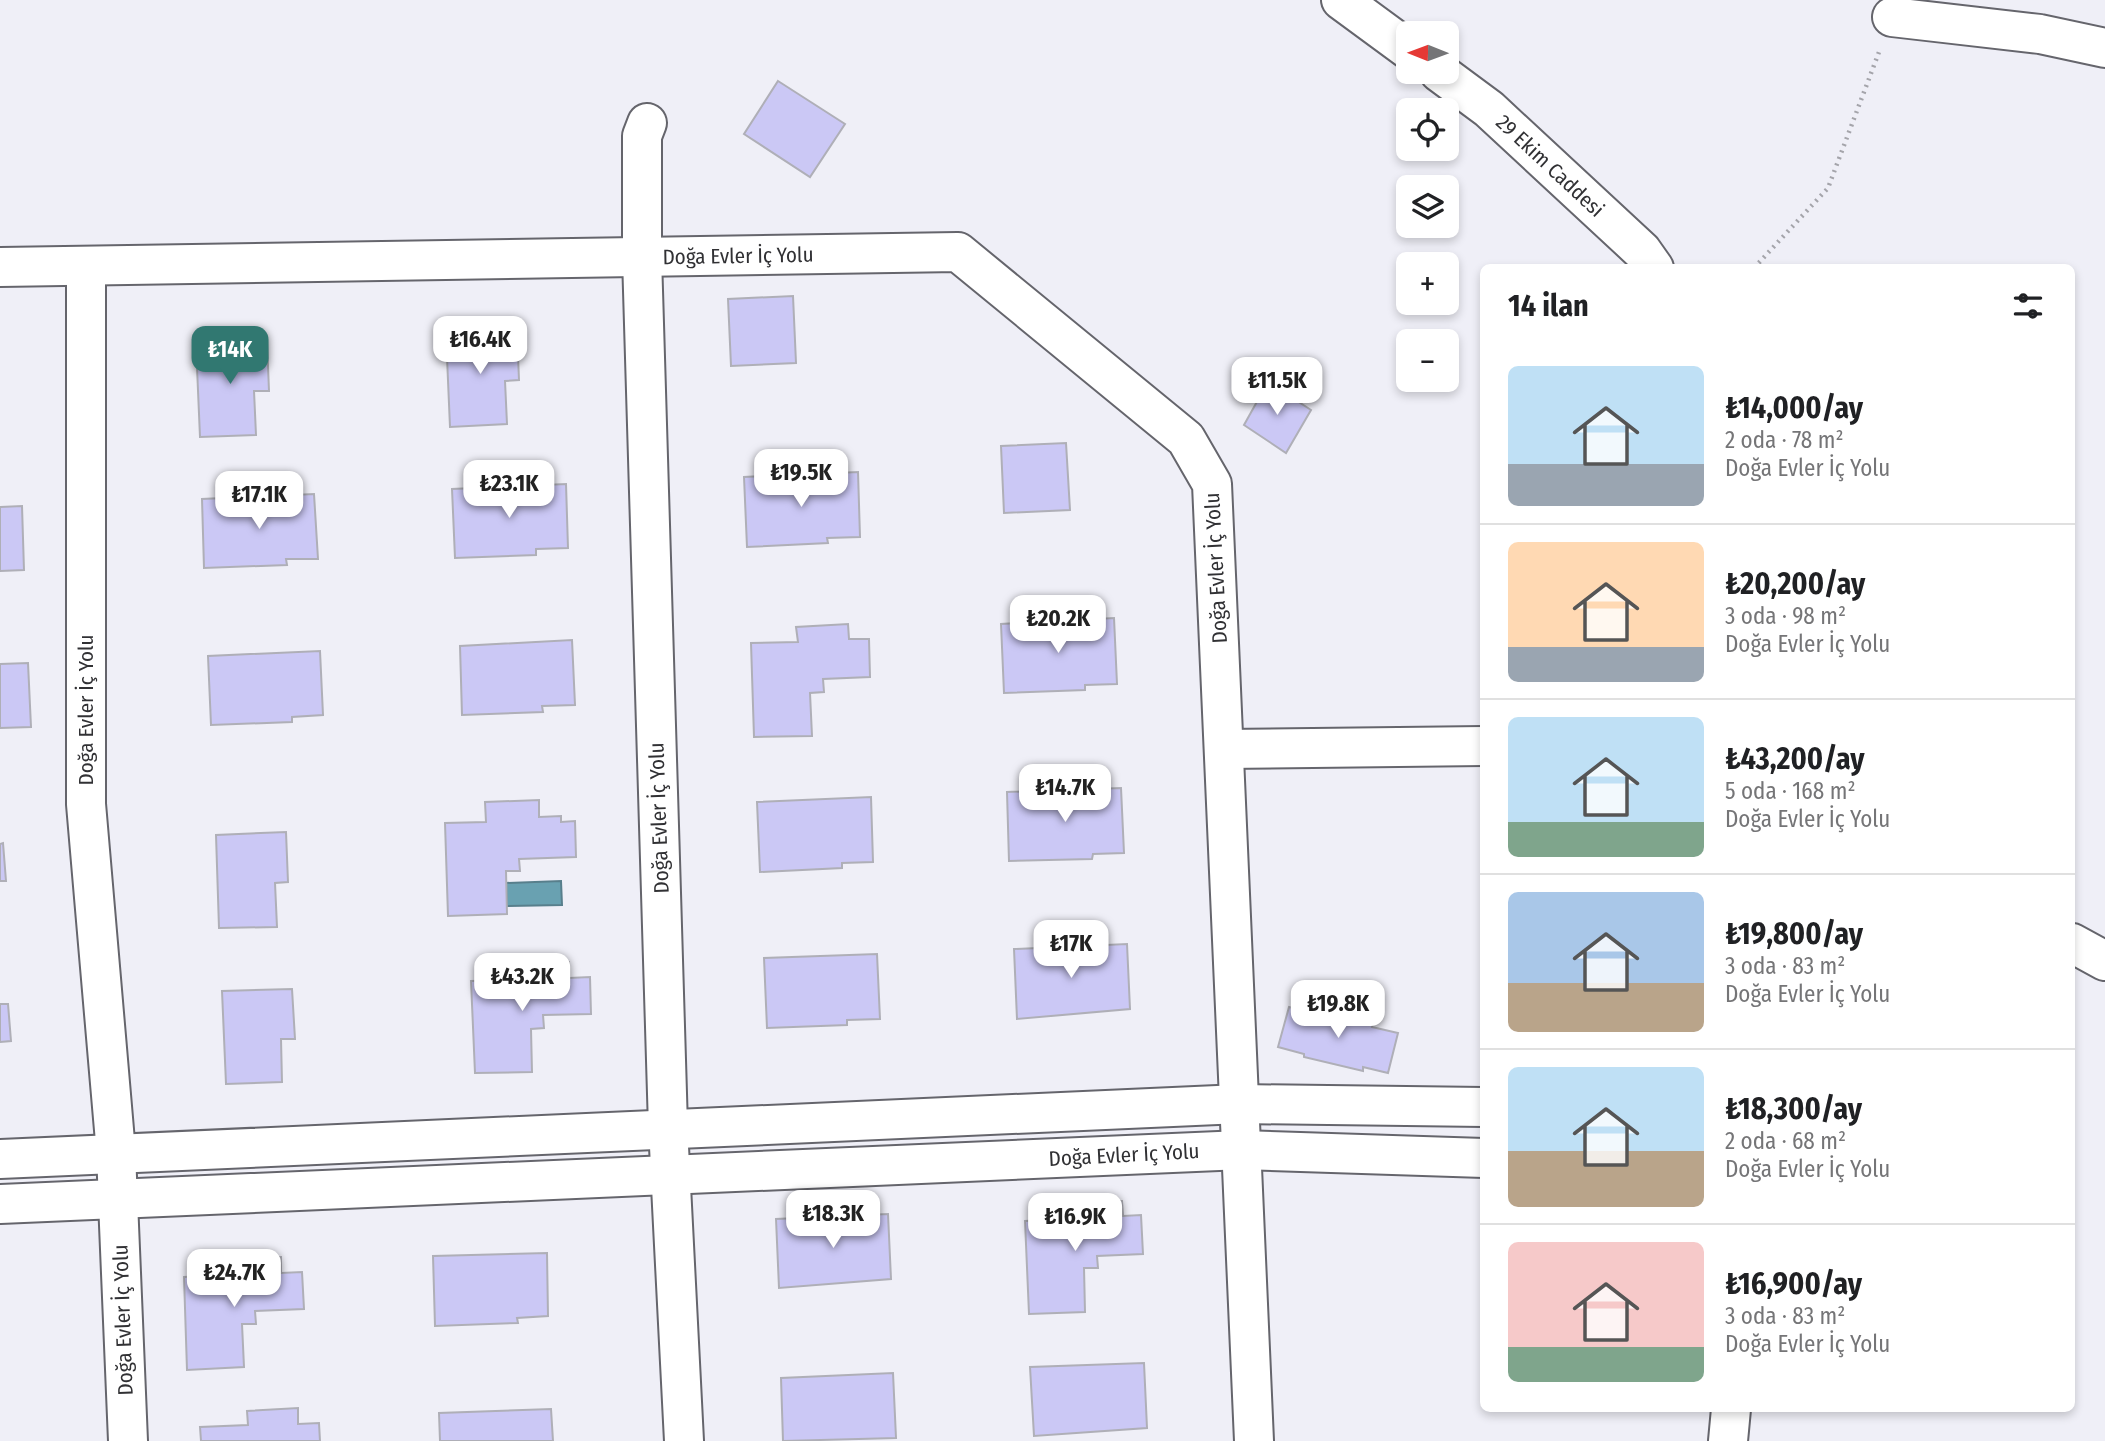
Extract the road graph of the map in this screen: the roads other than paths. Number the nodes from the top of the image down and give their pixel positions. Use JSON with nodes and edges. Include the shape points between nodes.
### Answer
{"nodes":[{"id":1,"x":1341,"y":0,"type":"edge"},
{"id":2,"x":1892,"y":17,"type":"road end"},
{"id":3,"x":1396,"y":40,"type":"edge"},
{"id":4,"x":2105,"y":48,"type":"edge"},
{"id":5,"x":1455,"y":84,"type":"edge"},
{"id":6,"x":647,"y":123,"type":"dead end"},
{"id":7,"x":642,"y":257,"type":"junction"},
{"id":8,"x":1651,"y":264,"type":"edge"},
{"id":9,"x":86,"y":266,"type":"junction"},
{"id":10,"x":0,"y":267,"type":"edge"},
{"id":11,"x":1480,"y":746,"type":"edge"},
{"id":12,"x":1224,"y":748,"type":"junction"},
{"id":13,"x":2075,"y":945,"type":"edge"},
{"id":14,"x":2105,"y":961,"type":"edge"},
{"id":15,"x":1240,"y":1104,"type":"junction"},
{"id":16,"x":1480,"y":1107,"type":"edge"},
{"id":17,"x":668,"y":1127,"type":"junction"},
{"id":18,"x":1241,"y":1150,"type":"junction"},
{"id":19,"x":116,"y":1153,"type":"junction"},
{"id":20,"x":1480,"y":1158,"type":"edge"},
{"id":21,"x":0,"y":1159,"type":"edge"},
{"id":22,"x":671,"y":1175,"type":"junction"},
{"id":23,"x":117,"y":1199,"type":"junction"},
{"id":24,"x":0,"y":1204,"type":"edge"},
{"id":25,"x":1731,"y":1412,"type":"edge"},
{"id":26,"x":128,"y":1441,"type":"edge"},
{"id":27,"x":684,"y":1441,"type":"edge"},
{"id":28,"x":1254,"y":1441,"type":"edge"},
{"id":29,"x":1728,"y":1441,"type":"edge"}],
"edges":[{"from":1,"to":3,"type":"street"},
{"from":2,"to":4,"type":"street","via":[[2040,34]]},
{"from":5,"to":8,"type":"street","name":"29 Ekim Caddesi","via":[[1489,109]]},
{"from":6,"to":7,"type":"street","name":"Doğa Evler İç Yolu","via":[[642,136]]},
{"from":7,"to":9,"type":"street","name":"Doğa Evler İç Yolu"},
{"from":7,"to":12,"type":"street","name":"Doğa Evler İç Yolu","via":[[958,252],[1186,439],[1212,484]]},
{"from":7,"to":17,"type":"street","name":"Doğa Evler İç Yolu"},
{"from":9,"to":10,"type":"street","name":"Doğa Evler İç Yolu"},
{"from":9,"to":19,"type":"street","name":"Doğa Evler İç Yolu","via":[[86,804]]},
{"from":11,"to":12,"type":"street"},
{"from":12,"to":15,"type":"street","name":"Doğa Evler İç Yolu"},
{"from":13,"to":14,"type":"street"},
{"from":15,"to":16,"type":"street"},
{"from":15,"to":17,"type":"street"},
{"from":15,"to":18,"type":"street","name":"Doğa Evler İç Yolu"},
{"from":17,"to":19,"type":"street"},
{"from":17,"to":22,"type":"street","name":"Doğa Evler İç Yolu"},
{"from":18,"to":20,"type":"street","name":"Doğa Evler İç Yolu"},
{"from":18,"to":22,"type":"street","name":"Doğa Evler İç Yolu"},
{"from":18,"to":28,"type":"street","name":"Doğa Evler İç Yolu"},
{"from":19,"to":21,"type":"street"},
{"from":19,"to":23,"type":"street","name":"Doğa Evler İç Yolu"},
{"from":22,"to":23,"type":"street","name":"Doğa Evler İç Yolu"},
{"from":22,"to":27,"type":"street","name":"Doğa Evler İç Yolu"},
{"from":23,"to":24,"type":"street","name":"Doğa Evler İç Yolu"},
{"from":23,"to":26,"type":"street","name":"Doğa Evler İç Yolu"},
{"from":25,"to":29,"type":"street"}]}
